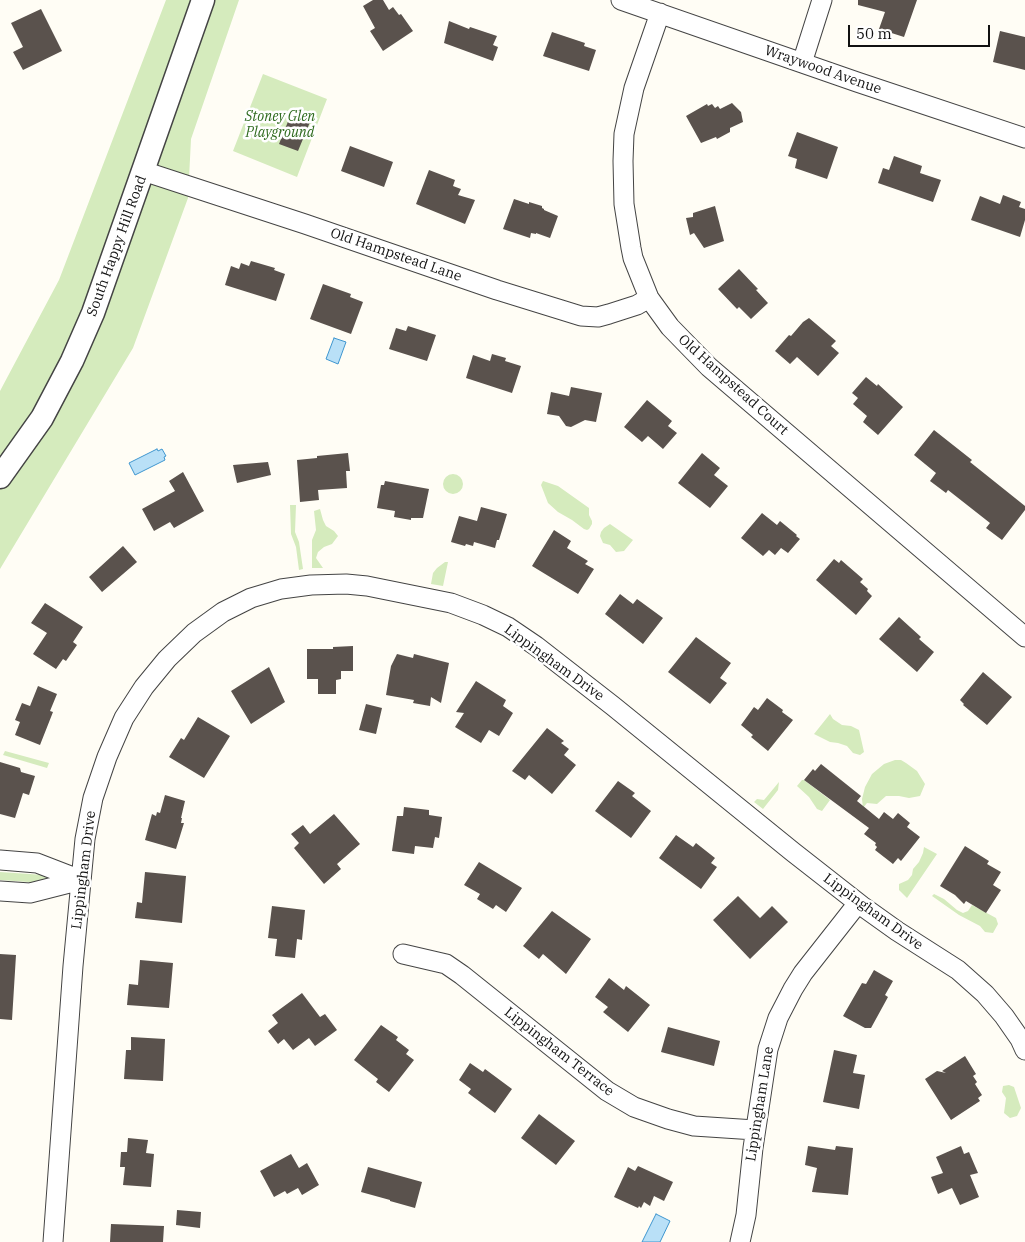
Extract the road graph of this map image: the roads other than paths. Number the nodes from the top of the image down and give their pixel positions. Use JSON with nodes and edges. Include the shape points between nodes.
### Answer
{"nodes":[{"id":1,"x":203,"y":0,"type":"edge"},
{"id":2,"x":621,"y":0,"type":"edge"},
{"id":3,"x":822,"y":0,"type":"edge"},
{"id":4,"x":660,"y":13,"type":"junction"},
{"id":5,"x":802,"y":63,"type":"junction"},
{"id":6,"x":1025,"y":138,"type":"edge"},
{"id":7,"x":144,"y":171,"type":"junction"},
{"id":8,"x":649,"y":298,"type":"junction"},
{"id":9,"x":0,"y":477,"type":"edge"},
{"id":10,"x":1025,"y":637,"type":"edge"},
{"id":11,"x":0,"y":860,"type":"edge"},
{"id":12,"x":80,"y":880,"type":"junction"},
{"id":13,"x":0,"y":891,"type":"edge"},
{"id":14,"x":858,"y":903,"type":"junction"},
{"id":15,"x":403,"y":954,"type":"dead end"},
{"id":16,"x":1025,"y":1050,"type":"edge"},
{"id":17,"x":755,"y":1130,"type":"junction"},
{"id":18,"x":54,"y":1242,"type":"edge"},
{"id":19,"x":740,"y":1242,"type":"edge"}],
"edges":[{"from":1,"to":7,"type":"street","name":"South Happy Hill Road"},
{"from":2,"to":4,"type":"street","name":"Wraywood Avenue"},
{"from":3,"to":5,"type":"street"},
{"from":4,"to":5,"type":"street","name":"Wraywood Avenue"},
{"from":4,"to":8,"type":"street","name":"Old Hampstead Court","via":[[634,88],[624,134],[624,204],[633,258]]},
{"from":5,"to":6,"type":"street","name":"Wraywood Avenue"},
{"from":7,"to":8,"type":"street","name":"Old Hampstead Lane","via":[[581,316],[598,317]]},
{"from":7,"to":9,"type":"street","name":"South Happy Hill Road","via":[[72,362],[42,418]]},
{"from":8,"to":10,"type":"street","name":"Old Hampstead Court","via":[[670,327],[709,367]]},
{"from":11,"to":12,"type":"street","via":[[37,864]]},
{"from":12,"to":13,"type":"street","via":[[30,893]]},
{"from":12,"to":14,"type":"street","name":"Lippingham Drive","via":[[93,798],[106,757],[124,718],[167,659],[223,612],[251,598],[281,589],[346,584],[451,603],[508,627],[613,706]]},
{"from":12,"to":18,"type":"street","name":"Lippingham Drive"},
{"from":14,"to":16,"type":"street","name":"Lippingham Drive","via":[[958,970],[1004,1016]]},
{"from":14,"to":17,"type":"street","name":"Lippingham Lane","via":[[803,973],[778,1018],[768,1049]]},
{"from":15,"to":17,"type":"street","name":"Lippingham Terrace","via":[[446,964],[607,1091],[634,1107],[694,1126]]},
{"from":17,"to":19,"type":"street","name":"Lippingham Lane"}]}
